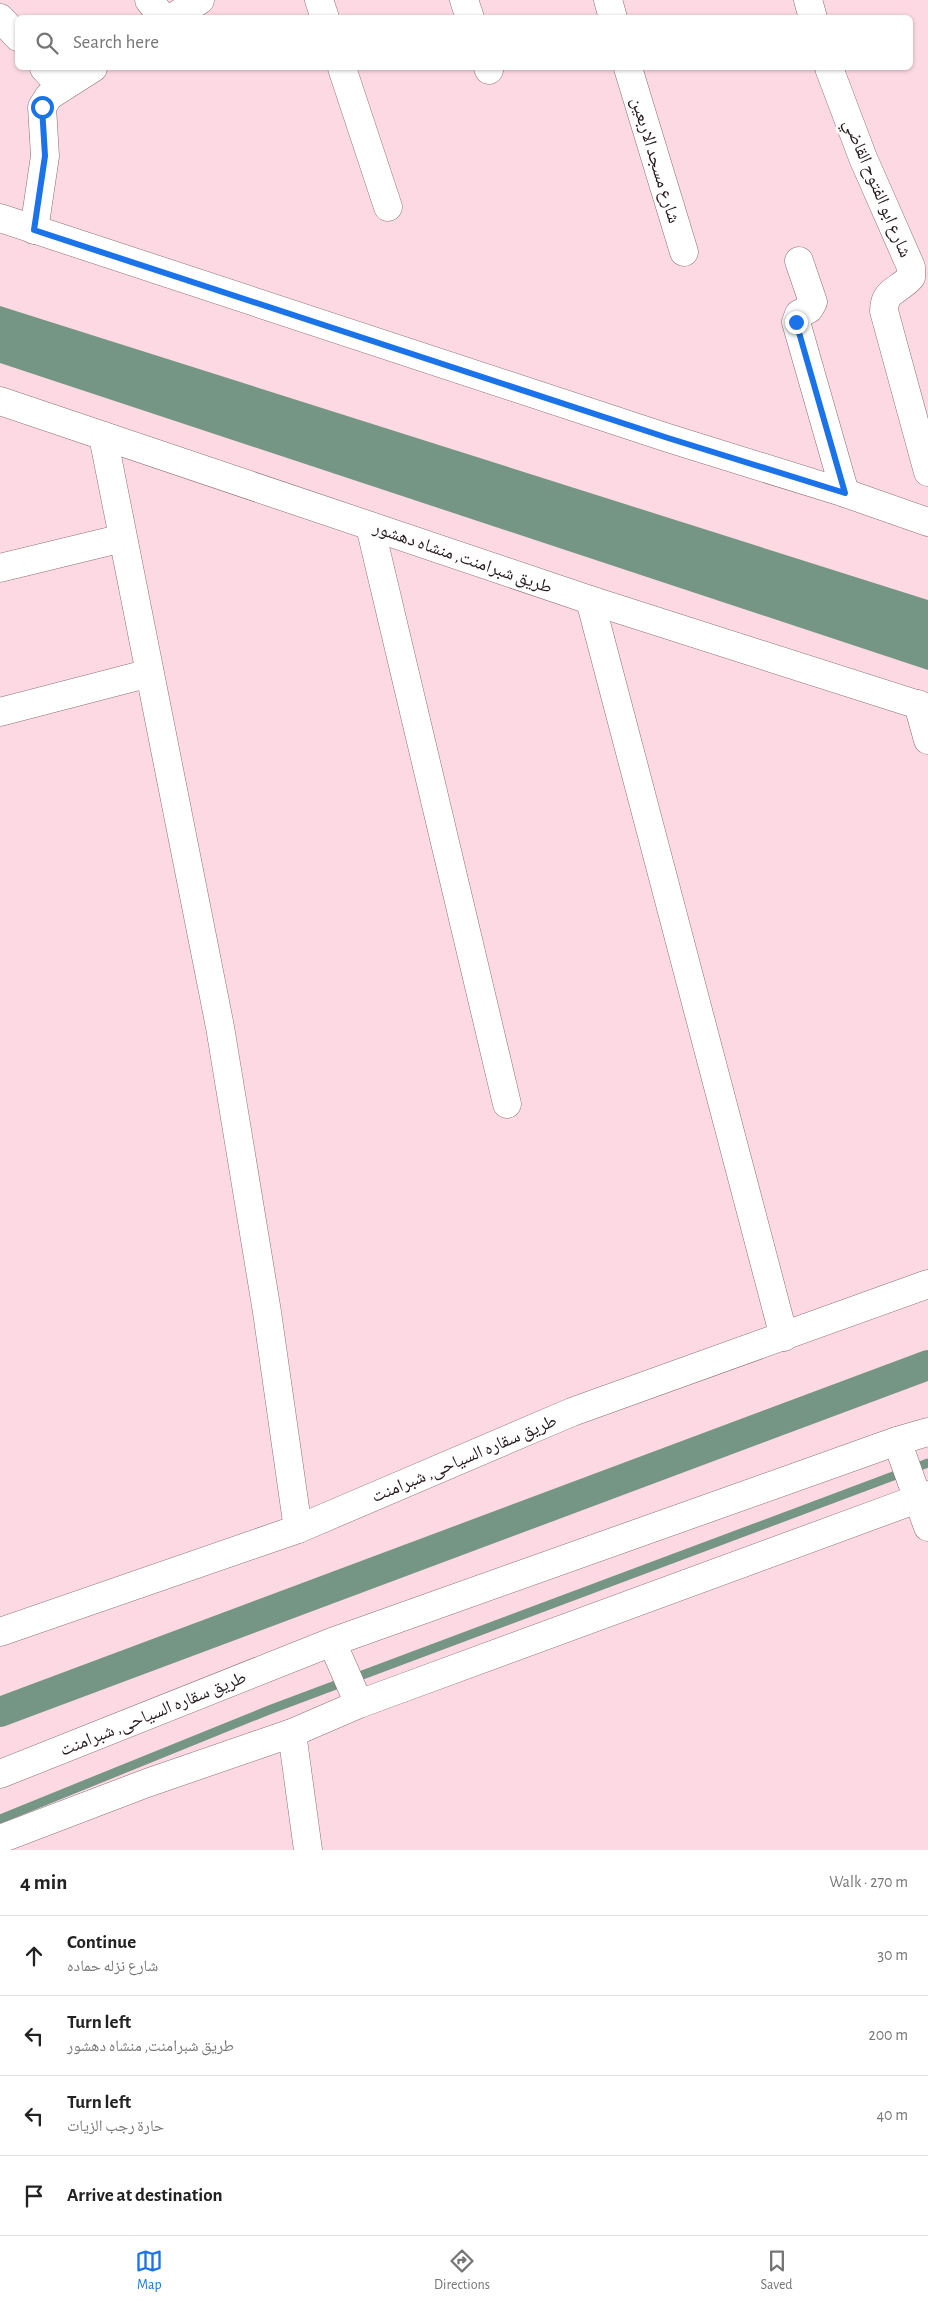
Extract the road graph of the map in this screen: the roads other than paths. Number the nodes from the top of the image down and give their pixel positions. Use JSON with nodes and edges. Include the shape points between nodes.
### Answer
{"nodes":[{"id":1,"x":149,"y":0,"type":"edge"},
{"id":2,"x":200,"y":0,"type":"edge"},
{"id":3,"x":319,"y":0,"type":"edge"},
{"id":4,"x":464,"y":0,"type":"edge"},
{"id":5,"x":608,"y":0,"type":"edge"},
{"id":6,"x":808,"y":0,"type":"edge"},
{"id":7,"x":161,"y":15,"type":"edge"},
{"id":8,"x":177,"y":15,"type":"edge"},
{"id":9,"x":324,"y":15,"type":"edge"},
{"id":10,"x":469,"y":15,"type":"edge"},
{"id":11,"x":612,"y":15,"type":"edge"},
{"id":12,"x":812,"y":15,"type":"edge"},
{"id":13,"x":0,"y":18,"type":"edge"},
{"id":14,"x":15,"y":35,"type":"edge"},
{"id":15,"x":84,"y":70,"type":"edge"},
{"id":16,"x":343,"y":70,"type":"edge"},
{"id":17,"x":629,"y":70,"type":"edge"},
{"id":18,"x":830,"y":70,"type":"edge"},
{"id":19,"x":53,"y":77,"type":"edge"},
{"id":20,"x":388,"y":207,"type":"dead end"},
{"id":21,"x":0,"y":218,"type":"edge"},
{"id":22,"x":34,"y":230,"type":"junction"},
{"id":23,"x":684,"y":252,"type":"dead end"},
{"id":24,"x":799,"y":261,"type":"dead end"},
{"id":25,"x":0,"y":401,"type":"edge"},
{"id":26,"x":103,"y":436,"type":"junction"},
{"id":27,"x":928,"y":472,"type":"edge"},
{"id":28,"x":845,"y":493,"type":"junction"},
{"id":29,"x":928,"y":522,"type":"edge"},
{"id":30,"x":370,"y":526,"type":"junction"},
{"id":31,"x":123,"y":538,"type":"junction"},
{"id":32,"x":0,"y":568,"type":"edge"},
{"id":33,"x":590,"y":600,"type":"junction"},
{"id":34,"x":150,"y":673,"type":"junction"},
{"id":35,"x":923,"y":706,"type":"edge"},
{"id":36,"x":0,"y":712,"type":"edge"},
{"id":37,"x":928,"y":740,"type":"edge"},
{"id":38,"x":507,"y":1104,"type":"dead end"},
{"id":39,"x":928,"y":1284,"type":"edge"},
{"id":40,"x":784,"y":1337,"type":"junction"},
{"id":41,"x":928,"y":1432,"type":"edge"},
{"id":42,"x":897,"y":1441,"type":"junction"},
{"id":43,"x":916,"y":1486,"type":"edge"},
{"id":44,"x":928,"y":1527,"type":"edge"},
{"id":45,"x":298,"y":1529,"type":"junction"},
{"id":46,"x":0,"y":1632,"type":"edge"},
{"id":47,"x":332,"y":1642,"type":"junction"},
{"id":48,"x":352,"y":1686,"type":"junction"},
{"id":49,"x":292,"y":1733,"type":"junction"},
{"id":50,"x":0,"y":1774,"type":"edge"},
{"id":51,"x":0,"y":1839,"type":"edge"},
{"id":52,"x":308,"y":1850,"type":"edge"}],
"edges":[{"from":1,"to":7,"type":"street"},
{"from":2,"to":8,"type":"street"},
{"from":3,"to":9,"type":"street"},
{"from":4,"to":10,"type":"street"},
{"from":5,"to":11,"type":"street"},
{"from":6,"to":12,"type":"street"},
{"from":13,"to":14,"type":"street"},
{"from":15,"to":19,"type":"street"},
{"from":16,"to":20,"type":"street"},
{"from":17,"to":23,"type":"street","name":"شارع مسجد الاربعين"},
{"from":18,"to":27,"type":"street","name":"شارع ابو الفتوح القاضي","via":[[863,158],[910,266],[911,277],[890,293],[884,301],[884,311]]},
{"from":19,"to":22,"type":"street","via":[[49,96],[42,107],[45,156]]},
{"from":21,"to":22,"type":"street"},
{"from":22,"to":28,"type":"street"},
{"from":24,"to":28,"type":"street","via":[[812,302],[799,314],[796,322]]},
{"from":25,"to":26,"type":"street","name":"طريق شبرامنت, منشاه دهشور"},
{"from":26,"to":30,"type":"street","name":"طريق شبرامنت, منشاه دهشور"},
{"from":26,"to":31,"type":"street"},
{"from":28,"to":29,"type":"street"},
{"from":30,"to":33,"type":"street","name":"طريق شبرامنت, منشاه دهشور"},
{"from":30,"to":38,"type":"street"},
{"from":31,"to":32,"type":"street"},
{"from":31,"to":34,"type":"street"},
{"from":33,"to":35,"type":"street","name":"طريق شبرامنت, منشاه دهشور"},
{"from":33,"to":40,"type":"street"},
{"from":34,"to":36,"type":"street"},
{"from":34,"to":45,"type":"street","via":[[220,1027],[267,1312]]},
{"from":35,"to":37,"type":"street"},
{"from":39,"to":40,"type":"street","name":"طريق سقاره السياحى, شبرامنت"},
{"from":40,"to":45,"type":"street","name":"طريق سقاره السياحى, شبرامنت","via":[[572,1412]]},
{"from":41,"to":42,"type":"street","name":"طريق سقاره السياحى, شبرامنت"},
{"from":42,"to":43,"type":"street"},
{"from":42,"to":47,"type":"street","name":"طريق سقاره السياحى, شبرامنت"},
{"from":43,"to":44,"type":"street"},
{"from":43,"to":48,"type":"street"},
{"from":45,"to":46,"type":"street","name":"طريق سقاره السياحى, شبرامنت"},
{"from":47,"to":48,"type":"street"},
{"from":47,"to":50,"type":"street","name":"طريق سقاره السياحى, شبرامنت"},
{"from":48,"to":49,"type":"street"},
{"from":49,"to":51,"type":"street"},
{"from":49,"to":52,"type":"street"}]}
